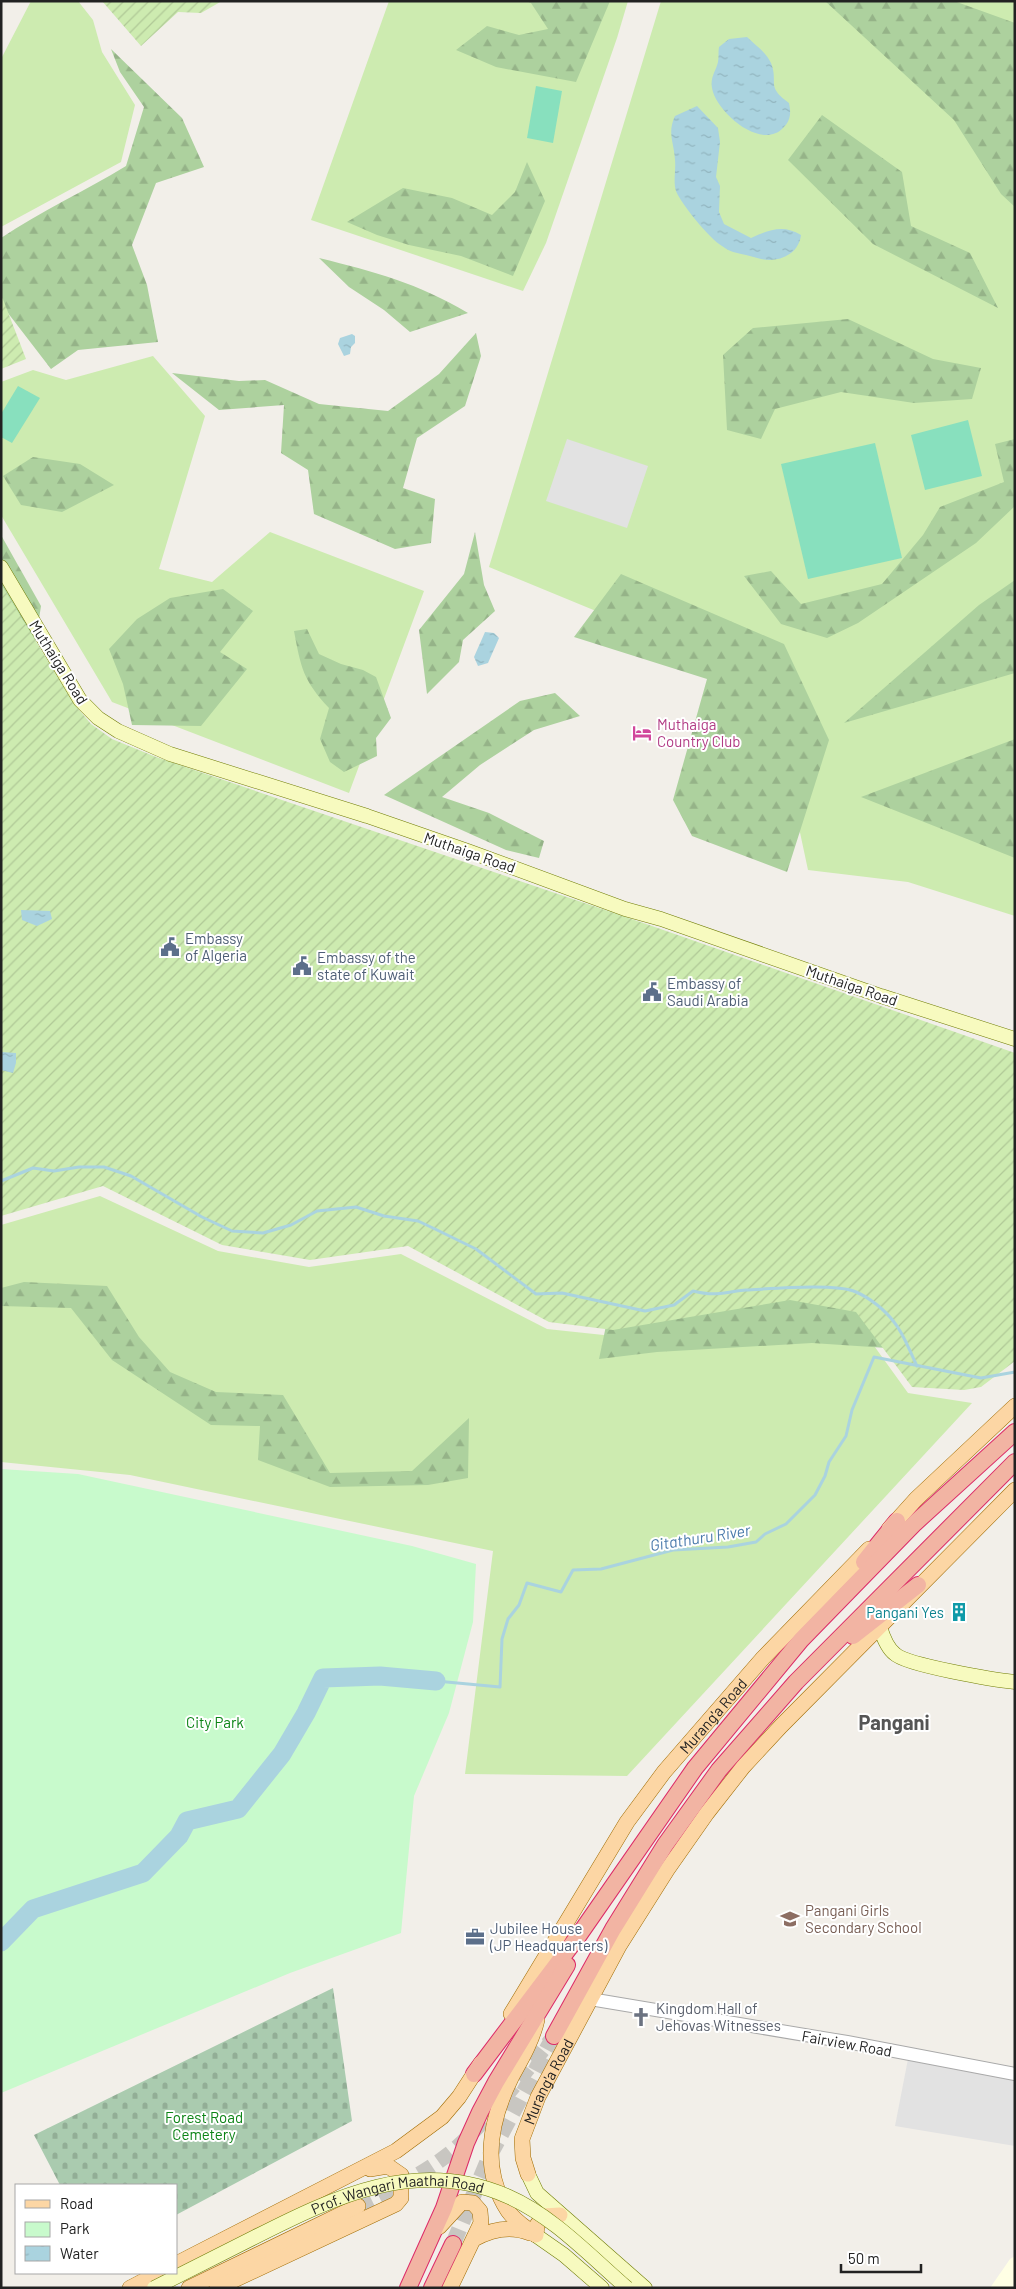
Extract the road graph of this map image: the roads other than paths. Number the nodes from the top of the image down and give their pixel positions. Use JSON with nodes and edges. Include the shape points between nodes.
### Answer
{"nodes":[{"id":1,"x":1,"y":567,"type":"edge"},
{"id":2,"x":1015,"y":1039,"type":"edge"},
{"id":3,"x":1015,"y":1406,"type":"edge"},
{"id":4,"x":1015,"y":1432,"type":"edge"},
{"id":5,"x":1015,"y":1462,"type":"edge"},
{"id":6,"x":1015,"y":1490,"type":"edge"},
{"id":7,"x":898,"y":1520,"type":"junction"},
{"id":8,"x":918,"y":1585,"type":"junction"},
{"id":9,"x":880,"y":1627,"type":"junction"},
{"id":10,"x":802,"y":1640,"type":"junction"},
{"id":11,"x":828,"y":1651,"type":"junction"},
{"id":12,"x":1015,"y":1682,"type":"edge"},
{"id":13,"x":579,"y":1935,"type":"junction"},
{"id":14,"x":590,"y":1999,"type":"junction"},
{"id":15,"x":539,"y":2013,"type":"junction"},
{"id":16,"x":509,"y":2026,"type":"joint"},
{"id":17,"x":554,"y":2036,"type":"dead end"},
{"id":18,"x":474,"y":2074,"type":"junction"},
{"id":19,"x":1015,"y":2074,"type":"edge"},
{"id":20,"x":361,"y":2171,"type":"junction"},
{"id":21,"x":528,"y":2174,"type":"joint"},
{"id":22,"x":358,"y":2206,"type":"tunnel mouth"},
{"id":23,"x":560,"y":2215,"type":"junction"},
{"id":24,"x":433,"y":2234,"type":"junction"},
{"id":25,"x":535,"y":2235,"type":"junction"},
{"id":26,"x":474,"y":2239,"type":"junction"},
{"id":27,"x":453,"y":2244,"type":"tunnel mouth"},
{"id":28,"x":178,"y":2263,"type":"edge"},
{"id":29,"x":157,"y":2274,"type":"edge"},
{"id":30,"x":130,"y":2288,"type":"edge"},
{"id":31,"x":154,"y":2288,"type":"edge"},
{"id":32,"x":190,"y":2288,"type":"edge"},
{"id":33,"x":218,"y":2288,"type":"edge"},
{"id":34,"x":408,"y":2288,"type":"edge"},
{"id":35,"x":432,"y":2288,"type":"edge"},
{"id":36,"x":450,"y":2288,"type":"edge"},
{"id":37,"x":602,"y":2288,"type":"edge"},
{"id":38,"x":627,"y":2288,"type":"edge"},
{"id":39,"x":645,"y":2288,"type":"edge"}],
"edges":[{"from":1,"to":2,"type":"main road","name":"Muthaiga Road","via":[[80,700],[98,718],[118,731],[170,754],[368,816],[625,909]]},
{"from":3,"to":7,"type":"main road","name":"Murang'a Road"},
{"from":4,"to":10,"type":"highway","name":"Murang'a Road","via":[[916,1523]]},
{"from":5,"to":11,"type":"highway","name":"Murang'a Road"},
{"from":6,"to":8,"type":"main road","name":"Murang'a Road"},
{"from":7,"to":10,"type":"highway"},
{"from":7,"to":18,"type":"main road","name":"Murang'a Road","via":[[763,1658],[664,1772],[627,1822]]},
{"from":8,"to":9,"type":"main road","name":"Murang'a Road"},
{"from":8,"to":11,"type":"highway","via":[[885,1613]]},
{"from":9,"to":12,"type":"main road","via":[[894,1654],[903,1659]]},
{"from":9,"to":14,"type":"main road","name":"Murang'a Road","via":[[743,1767],[707,1813],[646,1902]]},
{"from":10,"to":13,"type":"highway","name":"Murang'a Road","via":[[695,1768]]},
{"from":11,"to":17,"type":"highway","name":"Murang'a Road","via":[[758,1723],[719,1770],[665,1845],[613,1929]]},
{"from":13,"to":15,"type":"highway","name":"Murang'a Road","via":[[566,1967]]},
{"from":13,"to":16,"type":"highway","name":"Murang'a Road"},
{"from":14,"to":19,"type":"street","name":"Fairview Road"},
{"from":14,"to":21,"type":"main road","name":"Murang'a Road","via":[[526,2125],[522,2139]]},
{"from":15,"to":24,"type":"highway","name":"Murang'a Road","via":[[480,2112]]},
{"from":15,"to":25,"type":"main road","name":"Murang'a Road","via":[[529,2046],[494,2118],[490,2144],[491,2168],[502,2198],[509,2212]]},
{"from":16,"to":18,"type":"highway","name":"Prof. Wangari Maathai Road"},
{"from":18,"to":20,"type":"main road","name":"Prof. Wangari Maathai Road","via":[[442,2117],[396,2152]]},
{"from":20,"to":28,"type":"main road","name":"Prof. Wangari Maathai Road"},
{"from":20,"to":33,"type":"main road","via":[[388,2166],[394,2169],[401,2175],[401,2198],[386,2210]]},
{"from":21,"to":23,"type":"main road","via":[[537,2193]]},
{"from":22,"to":32,"type":"main road","name":"Prof. Wangari Maathai Road"},
{"from":23,"to":25,"type":"main road","via":[[544,2216]]},
{"from":23,"to":39,"type":"main road"},
{"from":24,"to":26,"type":"main road","via":[[456,2206],[468,2202],[478,2206],[482,2217]]},
{"from":24,"to":34,"type":"highway","name":"Murang'a Road"},
{"from":25,"to":26,"type":"main road","via":[[523,2230],[500,2229]]},
{"from":25,"to":37,"type":"main road"},
{"from":26,"to":36,"type":"main road"},
{"from":27,"to":35,"type":"highway"},
{"from":29,"to":30,"type":"main road"},
{"from":31,"to":38,"type":"main road","name":"Prof. Wangari Maathai Road","bridge":true,"via":[[346,2194],[388,2183],[435,2179],[461,2182],[507,2196],[540,2214]]}]}
